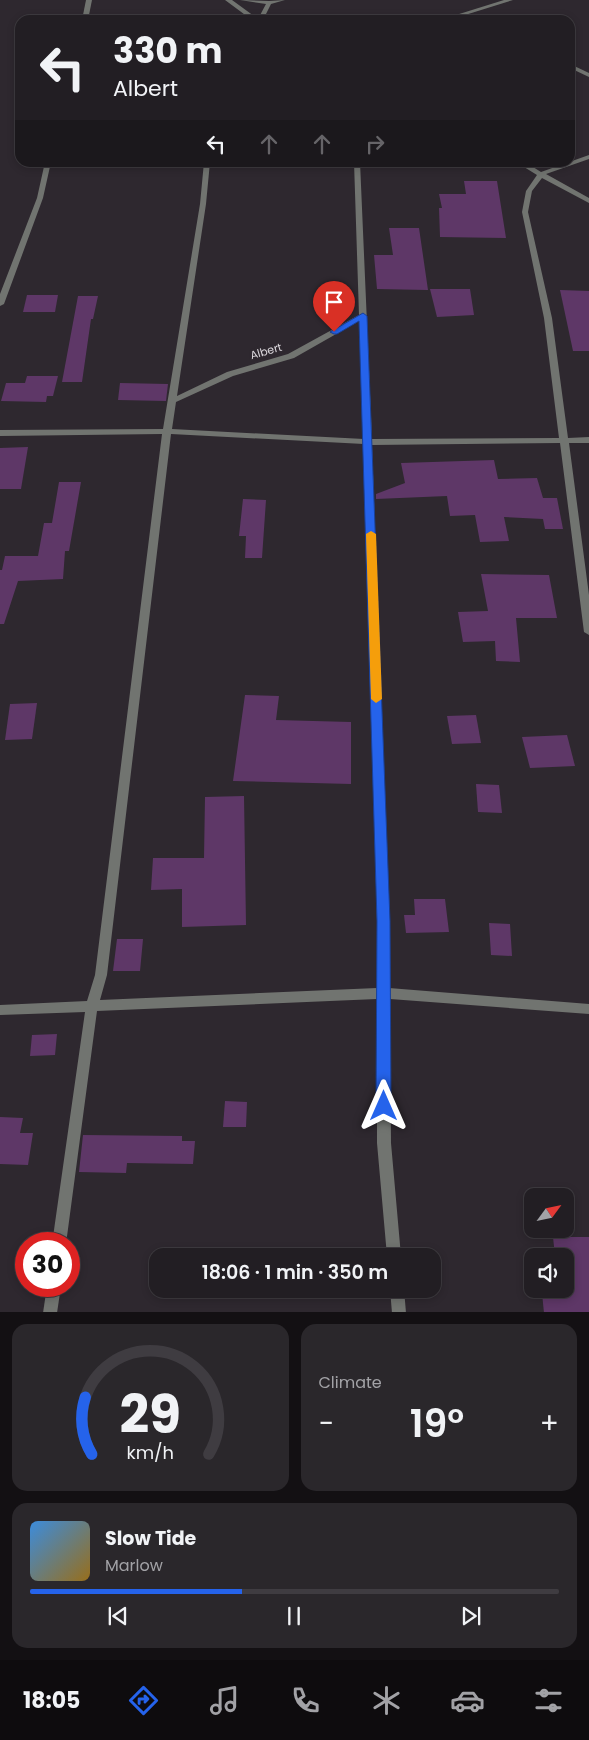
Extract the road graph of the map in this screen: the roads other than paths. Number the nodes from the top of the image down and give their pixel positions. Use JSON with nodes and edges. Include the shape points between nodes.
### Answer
{"nodes":[{"id":1,"x":89,"y":0,"type":"edge"},
{"id":2,"x":228,"y":0,"type":"edge"},
{"id":3,"x":243,"y":0,"type":"edge"},
{"id":4,"x":282,"y":0,"type":"edge"},
{"id":5,"x":510,"y":0,"type":"edge"},
{"id":6,"x":270,"y":3,"type":"junction"},
{"id":7,"x":465,"y":14,"type":"joint"},
{"id":8,"x":86,"y":15,"type":"edge"},
{"id":9,"x":249,"y":15,"type":"edge"},
{"id":10,"x":263,"y":15,"type":"edge"},
{"id":11,"x":461,"y":15,"type":"edge"},
{"id":12,"x":575,"y":68,"type":"edge"},
{"id":13,"x":589,"y":75,"type":"edge"},
{"id":14,"x":589,"y":157,"type":"edge"},
{"id":15,"x":575,"y":162,"type":"edge"},
{"id":16,"x":47,"y":167,"type":"edge"},
{"id":17,"x":207,"y":167,"type":"edge"},
{"id":18,"x":357,"y":167,"type":"edge"},
{"id":19,"x":528,"y":167,"type":"edge"},
{"id":20,"x":561,"y":167,"type":"edge"},
{"id":21,"x":541,"y":174,"type":"junction"},
{"id":22,"x":589,"y":200,"type":"edge"},
{"id":23,"x":0,"y":304,"type":"edge"},
{"id":24,"x":363,"y":316,"type":"junction"},
{"id":25,"x":172,"y":402,"type":"junction"},
{"id":26,"x":167,"y":431,"type":"junction"},
{"id":27,"x":0,"y":433,"type":"edge"},
{"id":28,"x":564,"y":440,"type":"junction"},
{"id":29,"x":589,"y":440,"type":"edge"},
{"id":30,"x":368,"y":442,"type":"junction"},
{"id":31,"x":589,"y":632,"type":"edge"},
{"id":32,"x":383,"y":993,"type":"junction"},
{"id":33,"x":92,"y":1005,"type":"junction"},
{"id":34,"x":0,"y":1010,"type":"edge"},
{"id":35,"x":589,"y":1010,"type":"edge"},
{"id":36,"x":62,"y":1232,"type":"edge"},
{"id":37,"x":393,"y":1248,"type":"edge"},
{"id":38,"x":52,"y":1297,"type":"edge"},
{"id":39,"x":398,"y":1298,"type":"edge"},
{"id":40,"x":50,"y":1312,"type":"edge"},
{"id":41,"x":399,"y":1312,"type":"edge"}],
"edges":[{"from":1,"to":8,"type":"street"},
{"from":2,"to":9,"type":"street"},
{"from":3,"to":6,"type":"street"},
{"from":4,"to":6,"type":"street"},
{"from":5,"to":7,"type":"street"},
{"from":6,"to":10,"type":"street"},
{"from":7,"to":11,"type":"street"},
{"from":12,"to":13,"type":"street"},
{"from":14,"to":15,"type":"street"},
{"from":16,"to":23,"type":"street","via":[[40,198]]},
{"from":17,"to":25,"type":"street"},
{"from":18,"to":24,"type":"street"},
{"from":19,"to":21,"type":"street"},
{"from":20,"to":21,"type":"street"},
{"from":21,"to":22,"type":"street"},
{"from":21,"to":28,"type":"street","via":[[529,191],[526,212],[548,318]]},
{"from":24,"to":25,"type":"street","name":"Albert","via":[[291,356],[230,374]]},
{"from":24,"to":30,"type":"street"},
{"from":25,"to":26,"type":"street"},
{"from":26,"to":27,"type":"street"},
{"from":26,"to":30,"type":"street"},
{"from":26,"to":33,"type":"street","via":[[102,975]]},
{"from":28,"to":29,"type":"street"},
{"from":28,"to":30,"type":"street"},
{"from":28,"to":31,"type":"street"},
{"from":30,"to":32,"type":"street"},
{"from":32,"to":33,"type":"street"},
{"from":32,"to":35,"type":"street"},
{"from":32,"to":37,"type":"street","via":[[384,1144]]},
{"from":33,"to":34,"type":"street"},
{"from":33,"to":36,"type":"street"},
{"from":38,"to":40,"type":"street"},
{"from":39,"to":41,"type":"street"}]}
